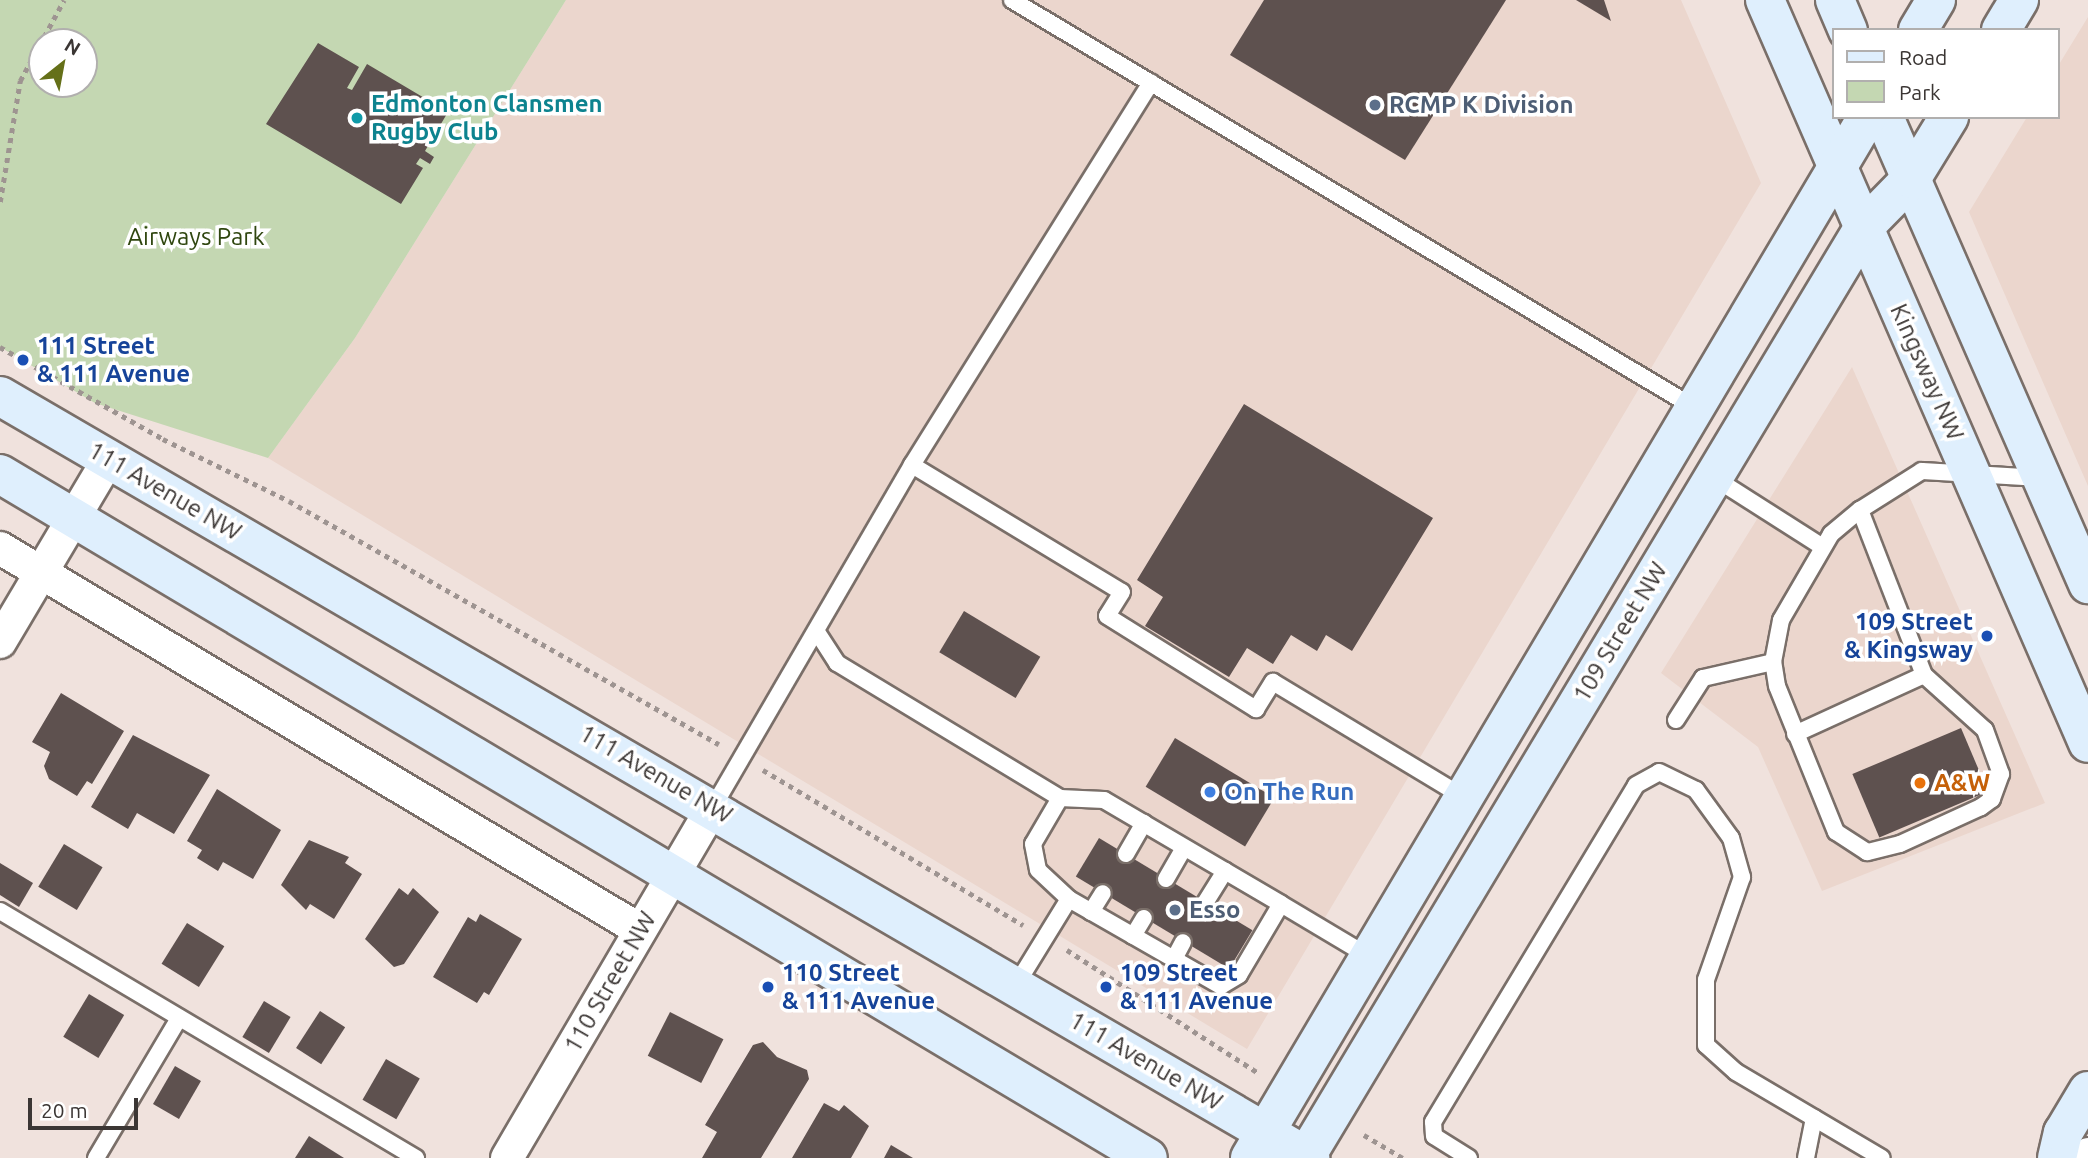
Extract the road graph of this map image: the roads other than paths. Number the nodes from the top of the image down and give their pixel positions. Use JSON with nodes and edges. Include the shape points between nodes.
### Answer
{"nodes":[{"id":1,"x":1012,"y":0,"type":"edge"},
{"id":2,"x":1765,"y":0,"type":"edge"},
{"id":3,"x":1835,"y":0,"type":"edge"},
{"id":4,"x":1936,"y":0,"type":"edge"},
{"id":5,"x":2019,"y":0,"type":"edge"},
{"id":6,"x":1847,"y":28,"type":"edge"},
{"id":7,"x":1919,"y":28,"type":"edge"},
{"id":8,"x":2002,"y":28,"type":"edge"},
{"id":9,"x":1151,"y":83,"type":"junction"},
{"id":10,"x":1866,"y":119,"type":"edge"},
{"id":11,"x":1885,"y":119,"type":"edge"},
{"id":12,"x":1948,"y":119,"type":"edge"},
{"id":13,"x":1838,"y":169,"type":"junction"},
{"id":14,"x":1911,"y":179,"type":"junction"},
{"id":15,"x":1864,"y":228,"type":"junction"},
{"id":16,"x":0,"y":396,"type":"edge"},
{"id":17,"x":1696,"y":409,"type":"junction"},
{"id":18,"x":108,"y":460,"type":"junction"},
{"id":19,"x":912,"y":465,"type":"junction"},
{"id":20,"x":1971,"y":473,"type":"junction"},
{"id":21,"x":0,"y":474,"type":"edge"},
{"id":22,"x":1713,"y":477,"type":"junction"},
{"id":23,"x":2043,"y":478,"type":"junction"},
{"id":24,"x":1860,"y":510,"type":"junction"},
{"id":25,"x":75,"y":518,"type":"junction"},
{"id":26,"x":1823,"y":547,"type":"junction"},
{"id":27,"x":0,"y":548,"type":"edge"},
{"id":28,"x":41,"y":572,"type":"junction"},
{"id":29,"x":2088,"y":584,"type":"edge"},
{"id":30,"x":817,"y":632,"type":"junction"},
{"id":31,"x":0,"y":642,"type":"edge"},
{"id":32,"x":1773,"y":662,"type":"junction"},
{"id":33,"x":1924,"y":675,"type":"junction"},
{"id":34,"x":1676,"y":720,"type":"dead end"},
{"id":35,"x":1795,"y":734,"type":"junction"},
{"id":36,"x":2088,"y":743,"type":"edge"},
{"id":37,"x":1464,"y":797,"type":"junction"},
{"id":38,"x":1060,"y":798,"type":"junction"},
{"id":39,"x":713,"y":807,"type":"junction"},
{"id":40,"x":1144,"y":823,"type":"junction"},
{"id":41,"x":1184,"y":848,"type":"junction"},
{"id":42,"x":1126,"y":854,"type":"dead end"},
{"id":43,"x":1225,"y":871,"type":"junction"},
{"id":44,"x":671,"y":877,"type":"junction"},
{"id":45,"x":1166,"y":879,"type":"dead end"},
{"id":46,"x":1103,"y":893,"type":"dead end"},
{"id":47,"x":1069,"y":899,"type":"junction"},
{"id":48,"x":1205,"y":903,"type":"dead end"},
{"id":49,"x":1281,"y":904,"type":"junction"},
{"id":50,"x":0,"y":911,"type":"edge"},
{"id":51,"x":1091,"y":912,"type":"junction"},
{"id":52,"x":1144,"y":918,"type":"dead end"},
{"id":53,"x":640,"y":930,"type":"junction"},
{"id":54,"x":1133,"y":936,"type":"junction"},
{"id":55,"x":1184,"y":942,"type":"dead end"},
{"id":56,"x":1370,"y":957,"type":"junction"},
{"id":57,"x":1174,"y":959,"type":"junction"},
{"id":58,"x":1016,"y":985,"type":"junction"},
{"id":59,"x":179,"y":1018,"type":"junction"},
{"id":60,"x":2088,"y":1091,"type":"edge"},
{"id":61,"x":1814,"y":1118,"type":"junction"},
{"id":62,"x":1258,"y":1145,"type":"edge"},
{"id":63,"x":511,"y":1157,"type":"edge"},
{"id":64,"x":1307,"y":1157,"type":"edge"},
{"id":65,"x":96,"y":1158,"type":"edge"},
{"id":66,"x":416,"y":1158,"type":"edge"},
{"id":67,"x":1148,"y":1158,"type":"edge"},
{"id":68,"x":1469,"y":1158,"type":"edge"},
{"id":69,"x":1806,"y":1158,"type":"edge"},
{"id":70,"x":1882,"y":1158,"type":"edge"},
{"id":71,"x":2057,"y":1158,"type":"edge"}],
"edges":[{"from":1,"to":9,"type":"lane"},
{"from":2,"to":13,"type":"main road","name":"Kingsway NW"},
{"from":3,"to":6,"type":"main road"},
{"from":4,"to":7,"type":"main road"},
{"from":5,"to":8,"type":"main road"},
{"from":9,"to":17,"type":"lane"},
{"from":9,"to":19,"type":"lane"},
{"from":10,"to":13,"type":"main road","name":"109 Street NW"},
{"from":11,"to":14,"type":"main road"},
{"from":12,"to":14,"type":"main road","name":"109 Street NW"},
{"from":13,"to":15,"type":"main road","name":"Kingsway NW"},
{"from":13,"to":17,"type":"main road","name":"109 Street NW"},
{"from":14,"to":15,"type":"main road","name":"109 Street NW"},
{"from":14,"to":23,"type":"main road"},
{"from":15,"to":20,"type":"main road","name":"Kingsway NW"},
{"from":15,"to":22,"type":"main road","name":"109 Street NW"},
{"from":16,"to":18,"type":"main road","name":"111 Avenue NW"},
{"from":17,"to":37,"type":"main road","name":"109 Street NW"},
{"from":18,"to":25,"type":"street"},
{"from":18,"to":39,"type":"main road","name":"111 Avenue NW"},
{"from":19,"to":30,"type":"lane"},
{"from":19,"to":37,"type":"lane","via":[[1122,592],[1107,616],[1256,709],[1273,682]]},
{"from":20,"to":23,"type":"lane"},
{"from":20,"to":24,"type":"lane","via":[[1922,471]]},
{"from":20,"to":36,"type":"main road","name":"Kingsway NW"},
{"from":21,"to":25,"type":"main road"},
{"from":22,"to":26,"type":"lane"},
{"from":22,"to":64,"type":"main road","name":"109 Street NW"},
{"from":23,"to":29,"type":"main road"},
{"from":24,"to":26,"type":"lane"},
{"from":24,"to":33,"type":"lane"},
{"from":25,"to":28,"type":"street"},
{"from":25,"to":44,"type":"main road"},
{"from":26,"to":32,"type":"lane","via":[[1781,620]]},
{"from":27,"to":28,"type":"street"},
{"from":28,"to":31,"type":"street"},
{"from":28,"to":53,"type":"street"},
{"from":30,"to":38,"type":"lane","via":[[837,663]]},
{"from":30,"to":39,"type":"lane"},
{"from":32,"to":34,"type":"lane","via":[[1703,678]]},
{"from":32,"to":35,"type":"lane"},
{"from":33,"to":35,"type":"lane"},
{"from":33,"to":35,"type":"lane","via":[[1985,730],[2001,774],[1992,799],[1912,839],[1867,852],[1847,842],[1836,832]]},
{"from":37,"to":56,"type":"main road","name":"109 Street NW"},
{"from":38,"to":40,"type":"lane","via":[[1104,800]]},
{"from":38,"to":47,"type":"lane","via":[[1033,845],[1038,870]]},
{"from":39,"to":44,"type":"street","name":"110 Street NW"},
{"from":39,"to":58,"type":"main road","name":"111 Avenue NW"},
{"from":40,"to":41,"type":"lane"},
{"from":40,"to":42,"type":"lane"},
{"from":41,"to":43,"type":"lane"},
{"from":41,"to":45,"type":"lane"},
{"from":43,"to":48,"type":"lane"},
{"from":43,"to":49,"type":"lane"},
{"from":44,"to":53,"type":"street","name":"110 Street NW"},
{"from":44,"to":67,"type":"main road"},
{"from":46,"to":51,"type":"lane"},
{"from":47,"to":51,"type":"lane"},
{"from":47,"to":58,"type":"lane"},
{"from":49,"to":56,"type":"lane"},
{"from":49,"to":57,"type":"lane","via":[[1239,975],[1221,986]]},
{"from":50,"to":59,"type":"lane"},
{"from":51,"to":54,"type":"lane"},
{"from":52,"to":54,"type":"lane"},
{"from":53,"to":63,"type":"street","name":"110 Street NW"},
{"from":54,"to":57,"type":"lane"},
{"from":55,"to":57,"type":"lane"},
{"from":56,"to":62,"type":"main road","name":"109 Street NW"},
{"from":58,"to":62,"type":"main road","name":"111 Avenue NW"},
{"from":59,"to":65,"type":"lane"},
{"from":59,"to":66,"type":"lane"},
{"from":60,"to":71,"type":"main road","via":[[2063,1133]]},
{"from":61,"to":68,"type":"lane","via":[[1736,1072],[1706,1045],[1706,979],[1742,877],[1731,838],[1696,790],[1659,772],[1636,785],[1433,1122],[1434,1136]]},
{"from":61,"to":69,"type":"lane"},
{"from":61,"to":70,"type":"lane"},
{"from":62,"to":64,"type":"main road","name":"111 Avenue NW"}]}
